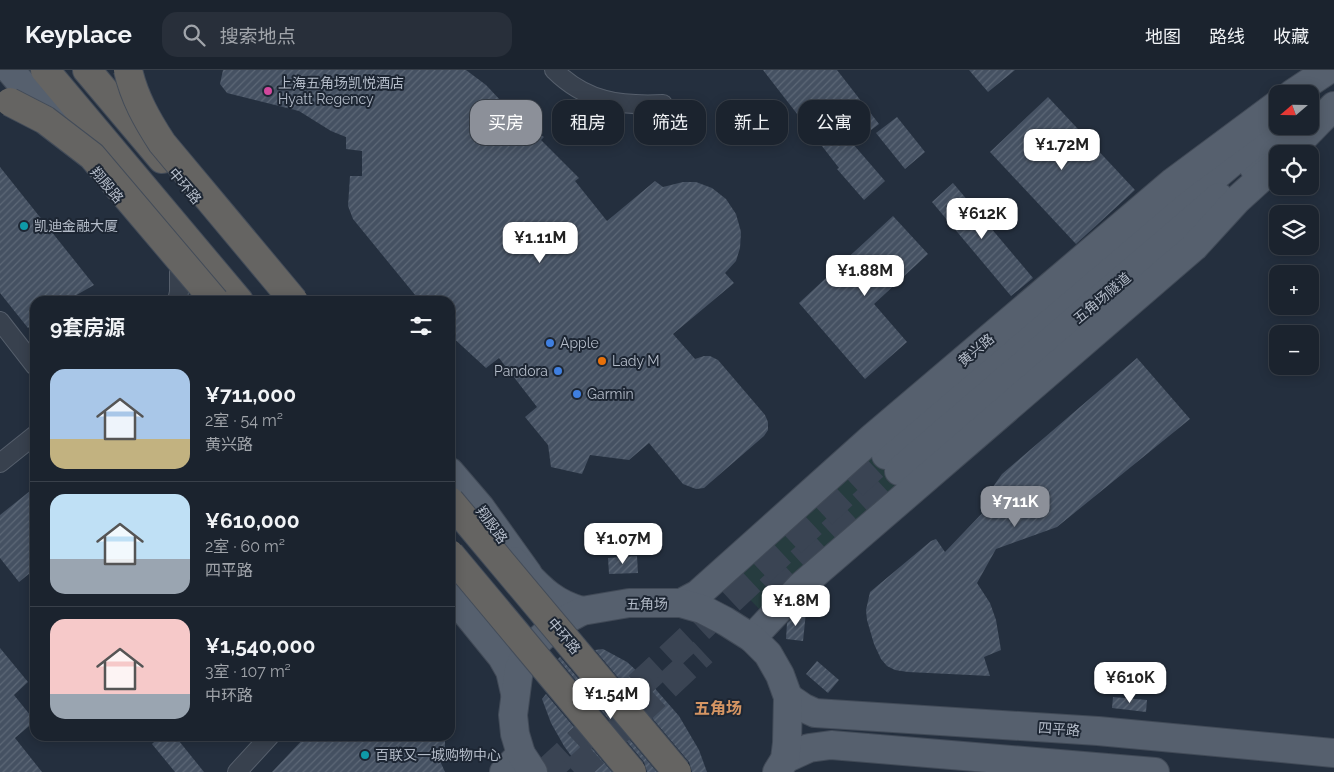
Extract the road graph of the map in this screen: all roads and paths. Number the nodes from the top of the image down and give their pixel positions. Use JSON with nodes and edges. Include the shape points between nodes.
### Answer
{"nodes":[{"id":1,"x":10,"y":70,"type":"edge"},
{"id":2,"x":45,"y":70,"type":"edge"},
{"id":3,"x":87,"y":70,"type":"edge"},
{"id":4,"x":98,"y":70,"type":"edge"},
{"id":5,"x":116,"y":70,"type":"edge"},
{"id":6,"x":128,"y":70,"type":"edge"},
{"id":7,"x":554,"y":70,"type":"edge"},
{"id":8,"x":1328,"y":70,"type":"edge"},
{"id":9,"x":1333,"y":70,"type":"edge"},
{"id":10,"x":1306,"y":85,"type":"edge"},
{"id":11,"x":1318,"y":85,"type":"edge"},
{"id":12,"x":0,"y":100,"type":"edge"},
{"id":13,"x":1334,"y":102,"type":"edge"},
{"id":14,"x":634,"y":104,"type":"edge"},
{"id":15,"x":1334,"y":106,"type":"edge"},
{"id":16,"x":1269,"y":111,"type":"edge"},
{"id":17,"x":1319,"y":114,"type":"edge"},
{"id":18,"x":1269,"y":131,"type":"edge"},
{"id":19,"x":1294,"y":135,"type":"edge"},
{"id":20,"x":1296,"y":145,"type":"edge"},
{"id":21,"x":1269,"y":171,"type":"edge"},
{"id":22,"x":179,"y":272,"type":"junction"},
{"id":23,"x":178,"y":296,"type":"edge"},
{"id":24,"x":199,"y":296,"type":"edge"},
{"id":25,"x":212,"y":296,"type":"edge"},
{"id":26,"x":235,"y":296,"type":"edge"},
{"id":27,"x":278,"y":296,"type":"edge"},
{"id":28,"x":283,"y":296,"type":"edge"},
{"id":29,"x":290,"y":296,"type":"edge"},
{"id":30,"x":303,"y":296,"type":"edge"},
{"id":31,"x":0,"y":321,"type":"edge"},
{"id":32,"x":30,"y":360,"type":"edge"},
{"id":33,"x":30,"y":439,"type":"edge"},
{"id":34,"x":0,"y":463,"type":"edge"},
{"id":35,"x":455,"y":478,"type":"edge"},
{"id":36,"x":455,"y":497,"type":"edge"},
{"id":37,"x":455,"y":506,"type":"edge"},
{"id":38,"x":455,"y":560,"type":"edge"},
{"id":39,"x":532,"y":579,"type":"junction"},
{"id":40,"x":455,"y":599,"type":"edge"},
{"id":41,"x":681,"y":603,"type":"junction"},
{"id":42,"x":582,"y":611,"type":"junction"},
{"id":43,"x":752,"y":638,"type":"junction"},
{"id":44,"x":515,"y":696,"type":"junction"},
{"id":45,"x":788,"y":697,"type":"junction"},
{"id":46,"x":265,"y":741,"type":"edge"},
{"id":47,"x":1334,"y":752,"type":"edge"},
{"id":48,"x":519,"y":766,"type":"edge"},
{"id":49,"x":781,"y":766,"type":"edge"},
{"id":50,"x":237,"y":772,"type":"edge"},
{"id":51,"x":632,"y":772,"type":"edge"},
{"id":52,"x":677,"y":772,"type":"edge"},
{"id":53,"x":1155,"y":772,"type":"edge"}],
"edges":[{"from":1,"to":22,"type":"main road","name":"翔殷路"},
{"from":2,"to":26,"type":"highway"},
{"from":3,"to":27,"type":"highway","name":"中环路"},
{"from":4,"to":28,"type":"main road"},
{"from":5,"to":30,"type":"main road"},
{"from":6,"to":29,"type":"highway","bridge":true,"via":[[138,101],[162,143]]},
{"from":7,"to":14,"type":"street","via":[[594,98]]},
{"from":8,"to":10,"type":"main road"},
{"from":9,"to":11,"type":"main road"},
{"from":12,"to":25,"type":"highway","bridge":true,"via":[[45,120],[92,156]]},
{"from":13,"to":17,"type":"main road"},
{"from":15,"to":20,"type":"main road"},
{"from":16,"to":41,"type":"main road","name":"黄兴路","via":[[1173,182],[872,438],[698,594]]},
{"from":18,"to":19,"type":"main road","name":"五角场隧道","via":[[892,463]]},
{"from":21,"to":43,"type":"main road","via":[[1236,200],[1194,247],[801,586]]},
{"from":22,"to":23,"type":"street"},
{"from":22,"to":24,"type":"main road","name":"翔殷路"},
{"from":31,"to":32,"type":"street"},
{"from":33,"to":34,"type":"street"},
{"from":35,"to":39,"type":"main road","name":"翔殷路"},
{"from":36,"to":39,"type":"main road","name":"翔殷路"},
{"from":37,"to":52,"type":"highway","name":"中环路","bridge":true},
{"from":38,"to":51,"type":"highway","bridge":true},
{"from":39,"to":42,"type":"main road","name":"翔殷路","via":[[552,599]]},
{"from":40,"to":44,"type":"main road","via":[[502,657],[510,671]]},
{"from":41,"to":42,"type":"main road","name":"五角场","via":[[628,602]]},
{"from":41,"to":43,"type":"main road","name":"五角场","via":[[702,609]]},
{"from":42,"to":44,"type":"main road","name":"五角场","via":[[554,626],[525,656]]},
{"from":43,"to":45,"type":"main road","name":"五角场","via":[[768,654]]},
{"from":44,"to":48,"type":"main road","name":"五角场","via":[[513,715]]},
{"from":45,"to":47,"type":"main road","name":"四平路","via":[[815,713],[1098,731]]},
{"from":45,"to":49,"type":"main road","name":"五角场","via":[[787,743]]},
{"from":46,"to":50,"type":"street"},
{"from":49,"to":53,"type":"main road","via":[[809,748],[831,745]]}]}
